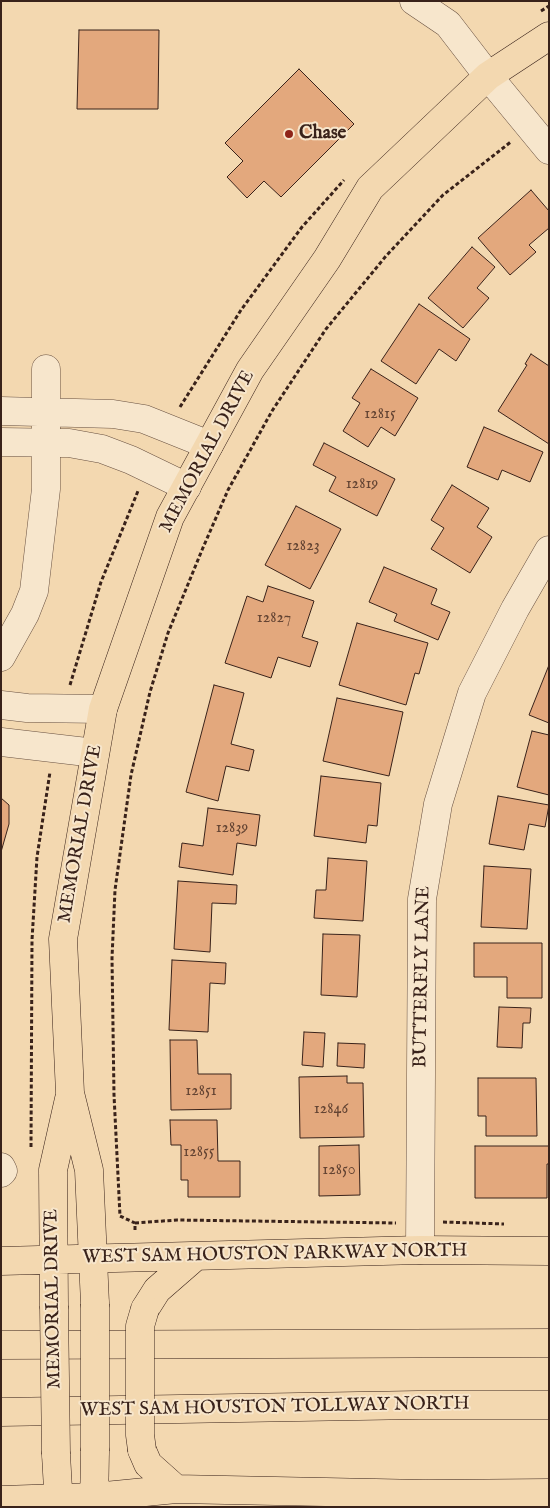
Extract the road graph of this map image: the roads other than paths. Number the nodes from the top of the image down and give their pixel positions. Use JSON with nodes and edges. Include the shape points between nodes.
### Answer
{"nodes":[{"id":1,"x":423,"y":4,"type":"edge"},
{"id":2,"x":549,"y":36,"type":"edge"},
{"id":3,"x":488,"y":76,"type":"junction"},
{"id":4,"x":549,"y":150,"type":"edge"},
{"id":5,"x":46,"y":369,"type":"dead end"},
{"id":6,"x":1,"y":410,"type":"edge"},
{"id":7,"x":46,"y":411,"type":"junction"},
{"id":8,"x":1,"y":442,"type":"edge"},
{"id":9,"x":46,"y":442,"type":"junction"},
{"id":10,"x":209,"y":445,"type":"junction"},
{"id":11,"x":187,"y":487,"type":"junction"},
{"id":12,"x":549,"y":550,"type":"edge"},
{"id":13,"x":1,"y":657,"type":"edge"},
{"id":14,"x":1,"y":705,"type":"edge"},
{"id":15,"x":102,"y":709,"type":"junction"},
{"id":16,"x":1,"y":742,"type":"edge"},
{"id":17,"x":95,"y":752,"type":"junction"},
{"id":18,"x":70,"y":1093,"type":"junction"},
{"id":19,"x":1,"y":1167,"type":"edge"},
{"id":20,"x":1,"y":1173,"type":"edge"},
{"id":21,"x":420,"y":1250,"type":"junction"},
{"id":22,"x":549,"y":1251,"type":"edge"},
{"id":23,"x":196,"y":1256,"type":"junction"},
{"id":24,"x":94,"y":1259,"type":"junction"},
{"id":25,"x":53,"y":1260,"type":"junction"},
{"id":26,"x":1,"y":1261,"type":"edge"},
{"id":27,"x":549,"y":1343,"type":"edge"},
{"id":28,"x":1,"y":1345,"type":"edge"},
{"id":29,"x":549,"y":1405,"type":"edge"},
{"id":30,"x":1,"y":1412,"type":"edge"},
{"id":31,"x":176,"y":1489,"type":"junction"},
{"id":32,"x":549,"y":1493,"type":"edge"},
{"id":33,"x":1,"y":1500,"type":"edge"},
{"id":34,"x":425,"y":1500,"type":"edge"},
{"id":35,"x":59,"y":1502,"type":"edge"},
{"id":36,"x":95,"y":1502,"type":"edge"}],
"edges":[{"from":1,"to":3,"type":"street","via":[[448,24]]},
{"from":2,"to":3,"type":"main road","name":"MEMORIAL DRIVE"},
{"from":3,"to":4,"type":"street"},
{"from":3,"to":10,"type":"main road","name":"MEMORIAL DRIVE","via":[[370,188],[328,259],[250,370]]},
{"from":5,"to":7,"type":"street"},
{"from":6,"to":7,"type":"street"},
{"from":7,"to":9,"type":"street"},
{"from":7,"to":10,"type":"street","via":[[144,419]]},
{"from":8,"to":9,"type":"street"},
{"from":9,"to":11,"type":"street","via":[[102,449]]},
{"from":9,"to":13,"type":"street","via":[[46,489],[34,591]]},
{"from":10,"to":11,"type":"main road","name":"MEMORIAL DRIVE"},
{"from":11,"to":15,"type":"main road","name":"MEMORIAL DRIVE","via":[[170,517]]},
{"from":12,"to":21,"type":"street","name":"BUTTERFLY LANE","via":[[472,693],[438,804],[422,899]]},
{"from":14,"to":15,"type":"street"},
{"from":15,"to":17,"type":"main road","name":"MEMORIAL DRIVE"},
{"from":16,"to":17,"type":"street"},
{"from":17,"to":18,"type":"main road","name":"MEMORIAL DRIVE","via":[[63,939]]},
{"from":18,"to":24,"type":"main road","name":"MEMORIAL DRIVE","via":[[89,1170]]},
{"from":18,"to":25,"type":"main road","name":"MEMORIAL DRIVE","via":[[53,1170]]},
{"from":19,"to":20,"type":"street"},
{"from":21,"to":22,"type":"main road","name":"WEST SAM HOUSTON PARKWAY NORTH"},
{"from":21,"to":23,"type":"main road","name":"WEST SAM HOUSTON PARKWAY NORTH"},
{"from":23,"to":24,"type":"main road","name":"WEST SAM HOUSTON PARKWAY NORTH"},
{"from":23,"to":31,"type":"main road","bridge":true,"via":[[157,1290],[145,1309],[140,1326],[142,1450],[148,1464]]},
{"from":24,"to":25,"type":"main road","name":"WEST SAM HOUSTON PARKWAY NORTH"},
{"from":24,"to":36,"type":"main road","name":"MEMORIAL DRIVE","bridge":true},
{"from":25,"to":26,"type":"main road","name":"WEST SAM HOUSTON PARKWAY NORTH"},
{"from":25,"to":35,"type":"main road","name":"MEMORIAL DRIVE","bridge":true},
{"from":27,"to":28,"type":"main road"},
{"from":29,"to":30,"type":"main road","name":"WEST SAM HOUSTON TOLLWAY NORTH"},
{"from":31,"to":34,"type":"main road"},
{"from":31,"to":36,"type":"main road"},
{"from":32,"to":34,"type":"main road"},
{"from":33,"to":35,"type":"main road"},
{"from":35,"to":36,"type":"main road"}]}
